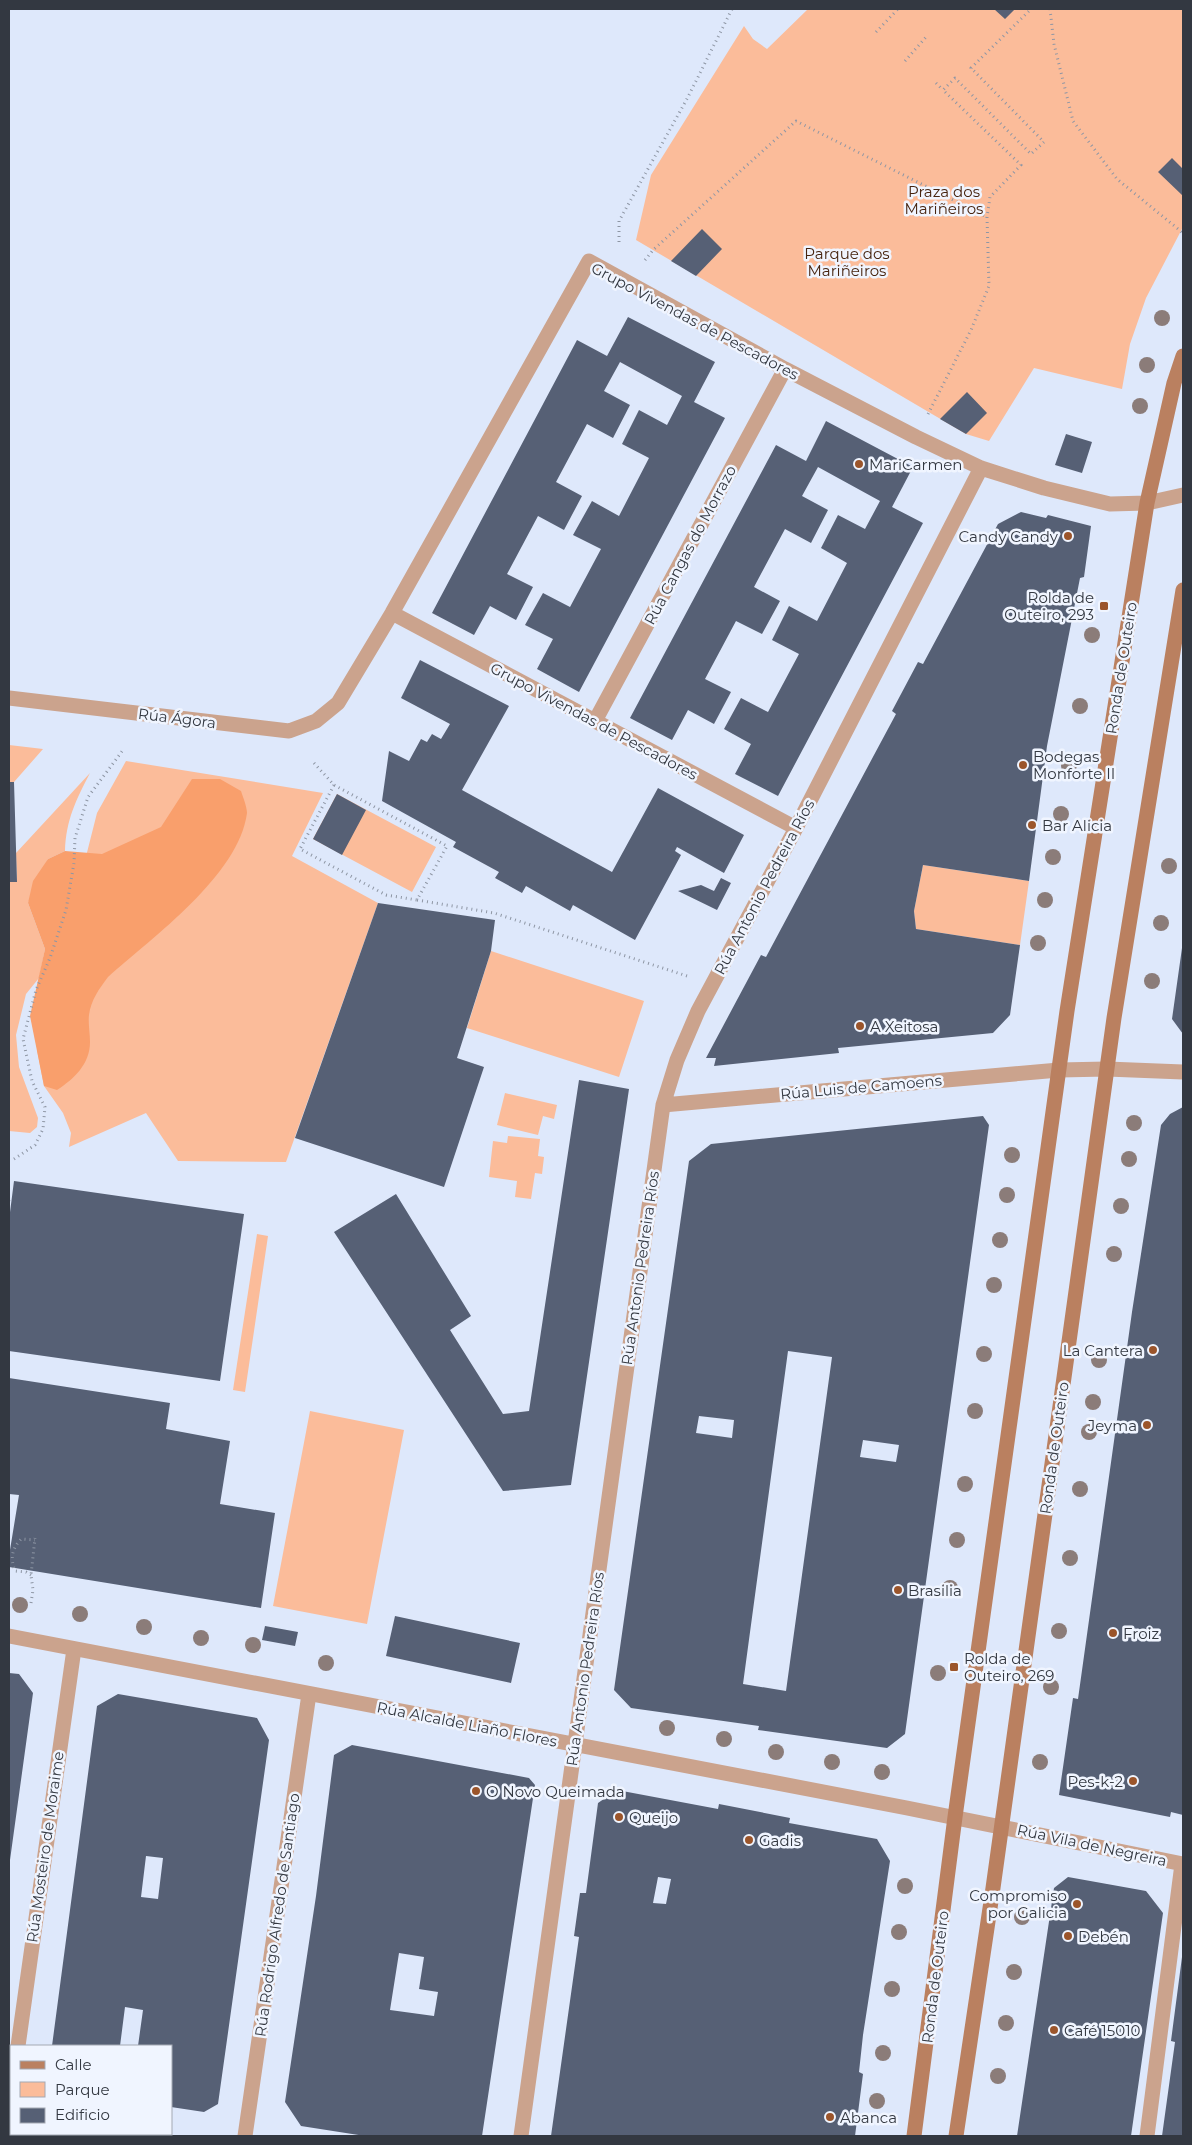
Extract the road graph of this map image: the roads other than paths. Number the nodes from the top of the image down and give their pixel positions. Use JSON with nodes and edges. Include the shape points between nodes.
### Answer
{"nodes":[{"id":1,"x":1183,"y":356,"type":"edge"},
{"id":2,"x":785,"y":369,"type":"junction"},
{"id":3,"x":981,"y":468,"type":"junction"},
{"id":4,"x":1183,"y":495,"type":"edge"},
{"id":5,"x":1147,"y":503,"type":"junction"},
{"id":6,"x":1183,"y":590,"type":"edge"},
{"id":7,"x":392,"y":613,"type":"junction"},
{"id":8,"x":9,"y":698,"type":"edge"},
{"id":9,"x":338,"y":703,"type":"joint"},
{"id":10,"x":594,"y":721,"type":"junction"},
{"id":11,"x":796,"y":828,"type":"junction"},
{"id":12,"x":1107,"y":1069,"type":"junction"},
{"id":13,"x":1060,"y":1070,"type":"junction"},
{"id":14,"x":1183,"y":1072,"type":"edge"},
{"id":15,"x":663,"y":1104,"type":"junction"},
{"id":16,"x":9,"y":1636,"type":"edge"},
{"id":17,"x":74,"y":1649,"type":"junction"},
{"id":18,"x":310,"y":1694,"type":"junction"},
{"id":19,"x":575,"y":1744,"type":"junction"},
{"id":20,"x":955,"y":1817,"type":"junction"},
{"id":21,"x":1001,"y":1827,"type":"junction"},
{"id":22,"x":1183,"y":1864,"type":"edge"},
{"id":23,"x":18,"y":2045,"type":"edge"},
{"id":24,"x":10,"y":2106,"type":"edge"},
{"id":25,"x":9,"y":2119,"type":"edge"},
{"id":26,"x":245,"y":2136,"type":"edge"},
{"id":27,"x":521,"y":2136,"type":"edge"},
{"id":28,"x":914,"y":2136,"type":"edge"},
{"id":29,"x":956,"y":2136,"type":"edge"},
{"id":30,"x":1147,"y":2136,"type":"edge"}],
"edges":[{"from":1,"to":5,"type":"main road","name":"Ronda de Outeiro"},
{"from":2,"to":3,"type":"street","name":"Grupo Vivendas de Pescadores"},
{"from":2,"to":7,"type":"street","name":"Grupo Vivendas de Pescadores","via":[[589,261]]},
{"from":2,"to":10,"type":"street","name":"Rúa Cangas do Morrazo"},
{"from":3,"to":5,"type":"street","name":"Grupo Vivendas de Pescadores","via":[[1110,504]]},
{"from":3,"to":11,"type":"street","name":"Rúa Antonio Pedreira Ríos"},
{"from":4,"to":5,"type":"street"},
{"from":5,"to":13,"type":"main road","name":"Ronda de Outeiro"},
{"from":6,"to":12,"type":"main road","name":"Ronda de Outeiro"},
{"from":7,"to":9,"type":"street","name":"Grupo Vivendas de Pescadores"},
{"from":7,"to":10,"type":"street","name":"Grupo Vivendas de Pescadores"},
{"from":8,"to":9,"type":"street","name":"Rúa Ágora","via":[[288,731],[316,721]]},
{"from":10,"to":11,"type":"street","name":"Grupo Vivendas de Pescadores"},
{"from":11,"to":15,"type":"street","name":"Rúa Antonio Pedreira Ríos","via":[[698,1011]]},
{"from":12,"to":13,"type":"street"},
{"from":12,"to":14,"type":"street"},
{"from":12,"to":21,"type":"main road","name":"Ronda de Outeiro"},
{"from":13,"to":15,"type":"street","name":"Rúa Luis de Camoens"},
{"from":13,"to":20,"type":"main road","name":"Ronda de Outeiro"},
{"from":15,"to":19,"type":"street","name":"Rúa Antonio Pedreira Ríos"},
{"from":16,"to":17,"type":"street","name":"Rúa Alcalde Liaño Flores"},
{"from":17,"to":18,"type":"street","name":"Rúa Alcalde Liaño Flores"},
{"from":17,"to":23,"type":"street","name":"Rúa Mosteiro de Moraime"},
{"from":18,"to":19,"type":"street","name":"Rúa Alcalde Liaño Flores"},
{"from":18,"to":26,"type":"street","name":"Rúa Rodrigo Alfredo de Santiago"},
{"from":19,"to":20,"type":"street","name":"Rúa Alcalde Liaño Flores"},
{"from":19,"to":27,"type":"street","name":"Rúa Antonio Pedreira Ríos"},
{"from":20,"to":21,"type":"street"},
{"from":20,"to":28,"type":"main road","name":"Ronda de Outeiro"},
{"from":21,"to":22,"type":"street","name":"Rúa Vila de Negreira"},
{"from":21,"to":29,"type":"main road","name":"Ronda de Outeiro"},
{"from":22,"to":30,"type":"street"},
{"from":24,"to":25,"type":"street"}]}
